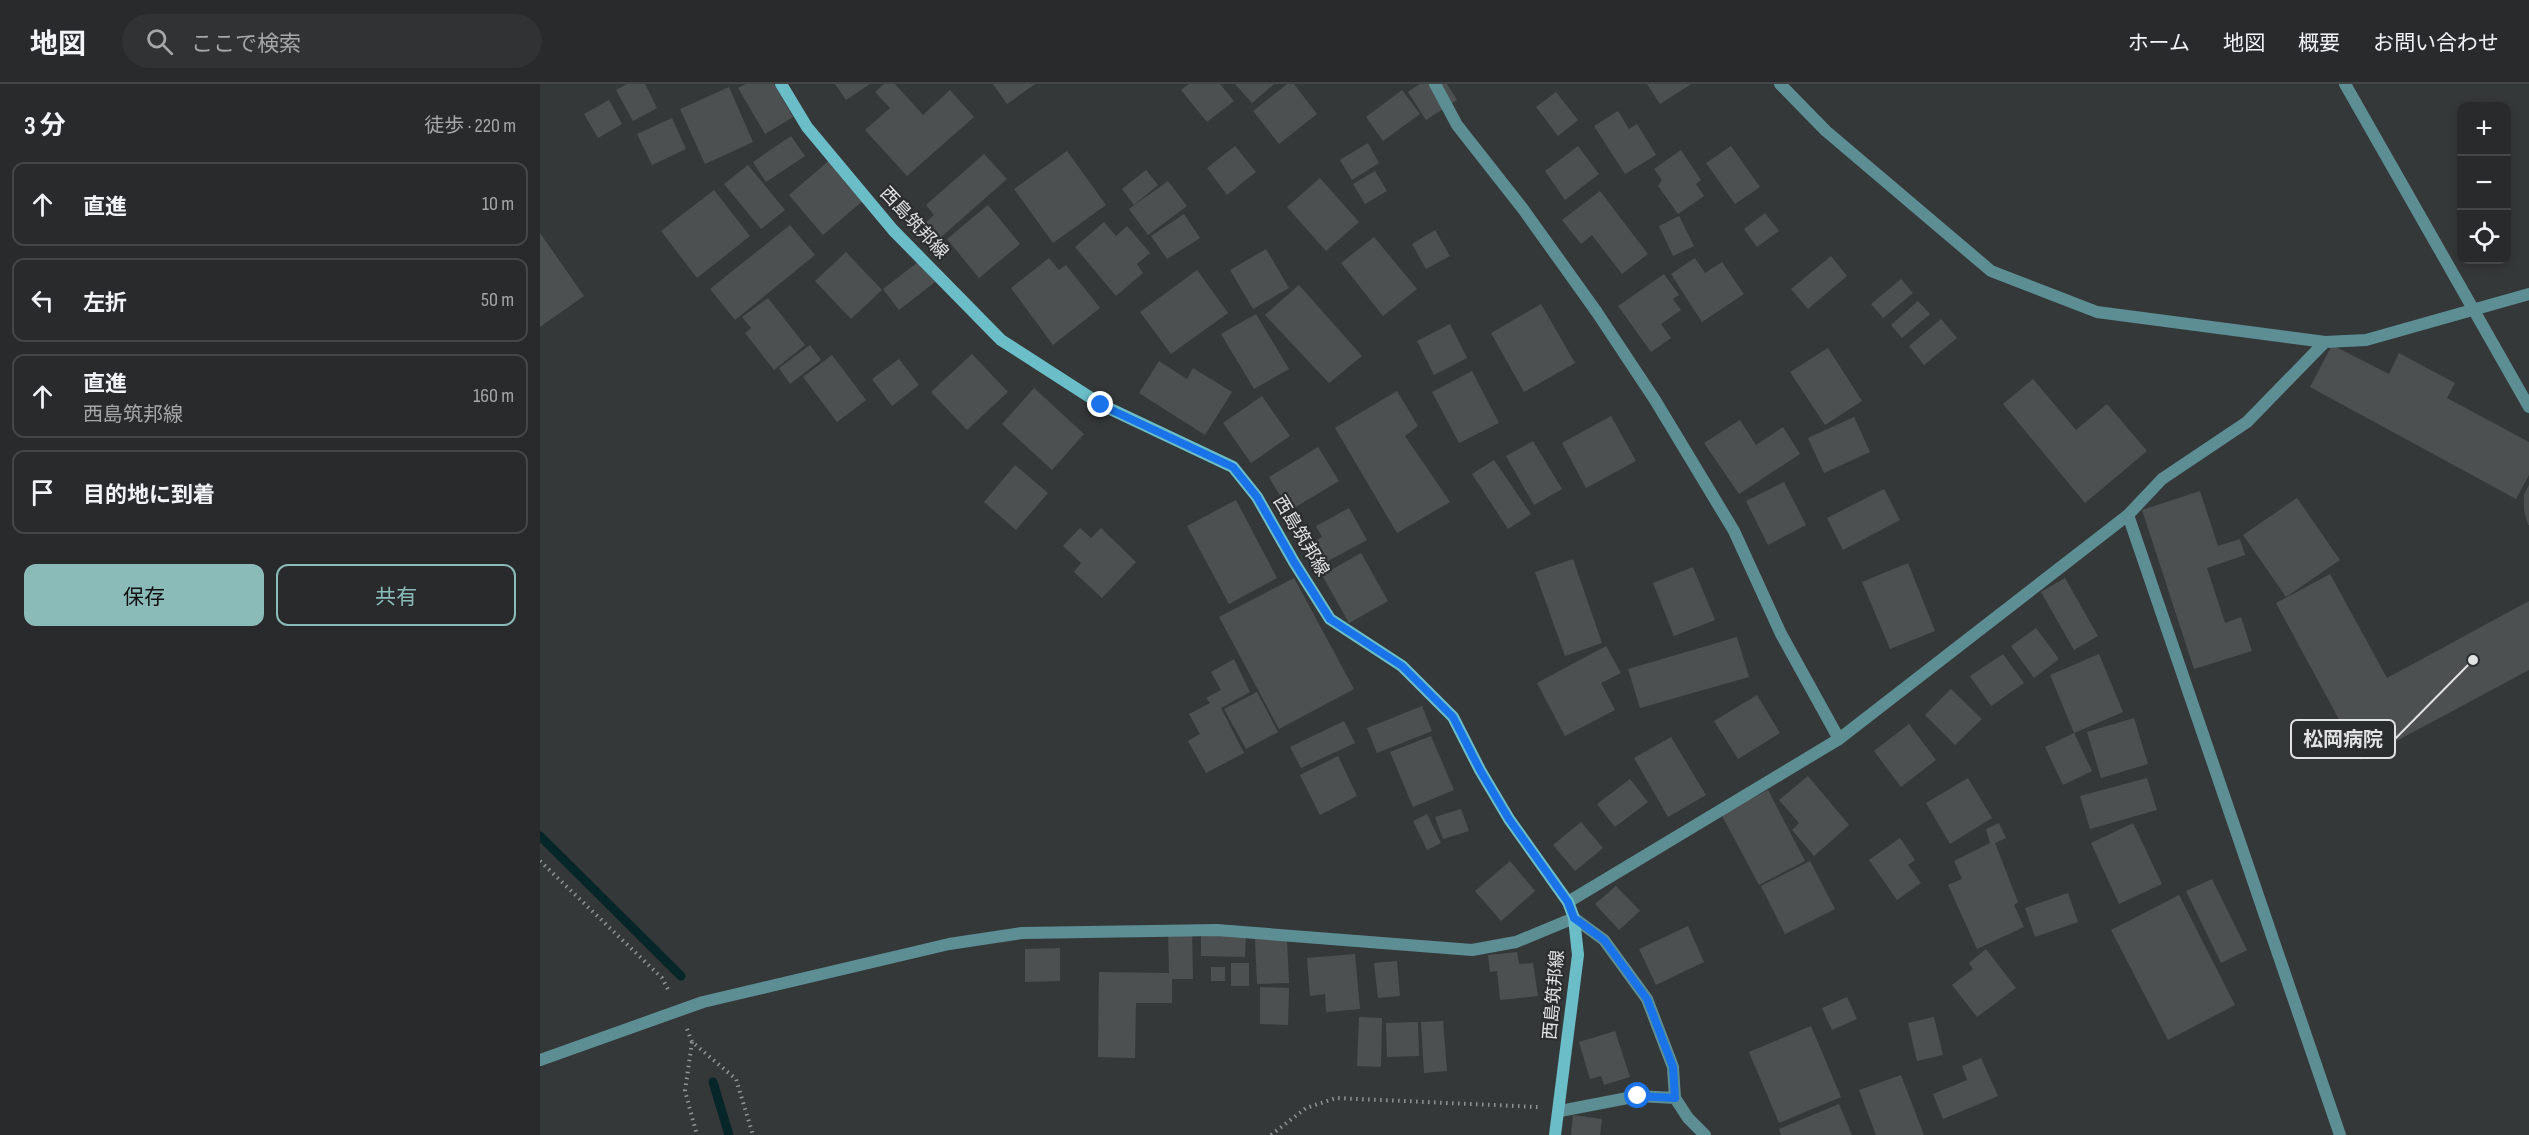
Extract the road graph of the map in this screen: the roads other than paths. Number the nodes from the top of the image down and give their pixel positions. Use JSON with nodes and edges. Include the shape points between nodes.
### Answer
{"nodes":[{"id":1,"x":782,"y":84,"type":"edge"},
{"id":2,"x":1435,"y":84,"type":"edge"},
{"id":3,"x":1780,"y":84,"type":"edge"},
{"id":4,"x":2345,"y":84,"type":"edge"},
{"id":5,"x":2529,"y":294,"type":"edge"},
{"id":6,"x":2473,"y":309,"type":"junction"},
{"id":7,"x":2325,"y":342,"type":"junction"},
{"id":8,"x":2529,"y":407,"type":"edge"},
{"id":9,"x":2128,"y":515,"type":"junction"},
{"id":10,"x":1839,"y":739,"type":"junction"},
{"id":11,"x":1568,"y":902,"type":"junction"},
{"id":12,"x":1574,"y":918,"type":"junction"},
{"id":13,"x":540,"y":1060,"type":"edge"},
{"id":14,"x":1675,"y":1098,"type":"junction"},
{"id":15,"x":1560,"y":1110,"type":"junction"},
{"id":16,"x":1555,"y":1135,"type":"edge"},
{"id":17,"x":1705,"y":1135,"type":"edge"},
{"id":18,"x":2340,"y":1135,"type":"edge"}],
"edges":[{"from":1,"to":11,"type":"main road","name":"西島筑邦線","via":[[807,127],[893,230],[1001,340],[1101,405],[1233,467],[1257,497],[1330,619],[1402,666],[1453,717],[1509,819]]},
{"from":2,"to":10,"type":"street","via":[[1457,125],[1523,209],[1655,400],[1734,531],[1781,634]]},
{"from":3,"to":7,"type":"street","via":[[1826,131],[1991,271],[2097,312]]},
{"from":4,"to":6,"type":"street"},
{"from":5,"to":6,"type":"street"},
{"from":6,"to":7,"type":"street","via":[[2366,340]]},
{"from":6,"to":8,"type":"street"},
{"from":7,"to":9,"type":"street","via":[[2247,423],[2162,479]]},
{"from":9,"to":10,"type":"street"},
{"from":9,"to":18,"type":"street"},
{"from":10,"to":11,"type":"street"},
{"from":11,"to":12,"type":"main road","name":"西島筑邦線"},
{"from":12,"to":13,"type":"street","via":[[1516,942],[1472,950],[1217,930],[1022,933],[949,944],[679,1009]]},
{"from":12,"to":14,"type":"street","via":[[1604,940],[1647,999],[1673,1067]]},
{"from":12,"to":15,"type":"main road","name":"西島筑邦線","via":[[1578,955]]},
{"from":14,"to":15,"type":"street","via":[[1638,1096]]},
{"from":14,"to":17,"type":"street"},
{"from":15,"to":16,"type":"main road","name":"西島筑邦線"}]}
